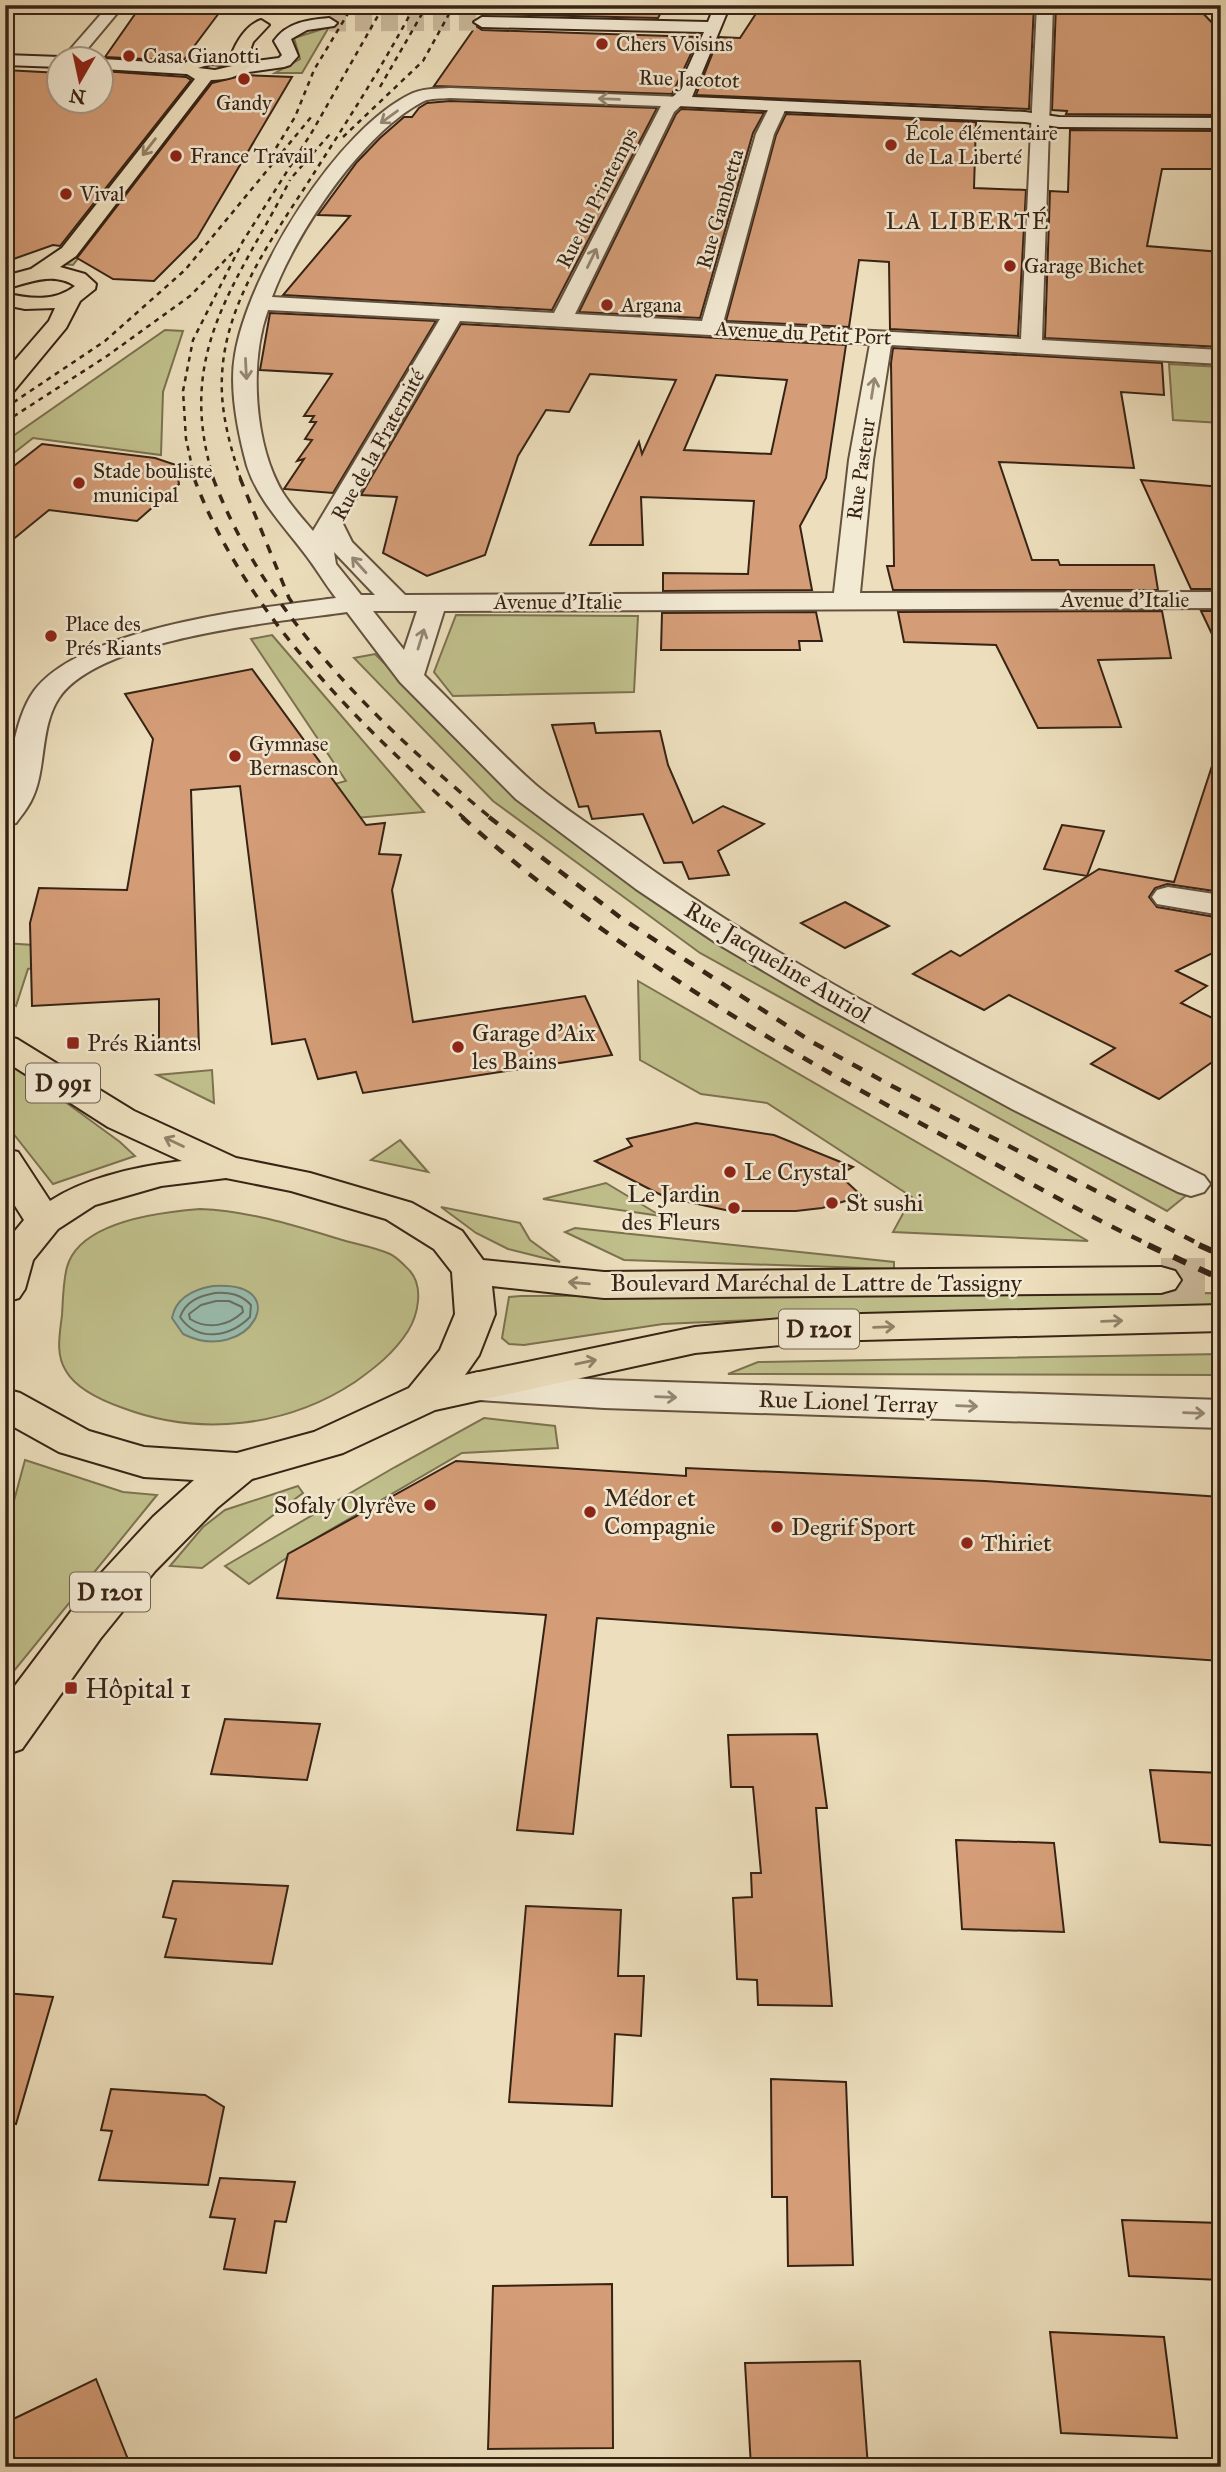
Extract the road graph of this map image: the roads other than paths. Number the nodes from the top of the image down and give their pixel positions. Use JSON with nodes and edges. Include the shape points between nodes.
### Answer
{"nodes":[{"id":1,"x":117,"y":5,"type":"edge"},
{"id":2,"x":723,"y":5,"type":"edge"},
{"id":3,"x":1045,"y":5,"type":"edge"},
{"id":4,"x":287,"y":15,"type":"tunnel mouth"},
{"id":5,"x":482,"y":22,"type":"tunnel mouth"},
{"id":6,"x":328,"y":23,"type":"tunnel mouth"},
{"id":7,"x":261,"y":25,"type":"junction"},
{"id":8,"x":712,"y":27,"type":"junction"},
{"id":9,"x":81,"y":46,"type":"edge"},
{"id":10,"x":5,"y":60,"type":"edge"},
{"id":11,"x":46,"y":61,"type":"edge"},
{"id":12,"x":116,"y":64,"type":"edge"},
{"id":13,"x":196,"y":67,"type":"junction"},
{"id":14,"x":237,"y":67,"type":"junction"},
{"id":15,"x":677,"y":101,"type":"junction"},
{"id":16,"x":778,"y":106,"type":"junction"},
{"id":17,"x":1041,"y":120,"type":"junction"},
{"id":18,"x":1221,"y":124,"type":"edge"},
{"id":19,"x":36,"y":275,"type":"junction"},
{"id":20,"x":72,"y":287,"type":"junction"},
{"id":21,"x":11,"y":298,"type":"edge"},
{"id":22,"x":260,"y":303,"type":"junction"},
{"id":23,"x":454,"y":313,"type":"junction"},
{"id":24,"x":562,"y":319,"type":"junction"},
{"id":25,"x":711,"y":327,"type":"junction"},
{"id":26,"x":882,"y":337,"type":"junction"},
{"id":27,"x":1031,"y":346,"type":"junction"},
{"id":28,"x":1221,"y":356,"type":"edge"},
{"id":29,"x":6,"y":380,"type":"edge"},
{"id":30,"x":330,"y":522,"type":"junction"},
{"id":31,"x":320,"y":556,"type":"junction"},
{"id":32,"x":1221,"y":600,"type":"edge"},
{"id":33,"x":846,"y":601,"type":"junction"},
{"id":34,"x":397,"y":602,"type":"junction"},
{"id":35,"x":433,"y":602,"type":"junction"},
{"id":36,"x":354,"y":603,"type":"junction"},
{"id":37,"x":410,"y":676,"type":"junction"},
{"id":38,"x":5,"y":817,"type":"edge"},
{"id":39,"x":1168,"y":897,"type":"dead end"},
{"id":40,"x":1221,"y":905,"type":"edge"},
{"id":41,"x":5,"y":1046,"type":"edge"},
{"id":42,"x":5,"y":1160,"type":"edge"},
{"id":43,"x":226,"y":1167,"type":"junction"},
{"id":44,"x":1191,"y":1184,"type":"dead end"},
{"id":45,"x":44,"y":1221,"type":"junction"},
{"id":46,"x":471,"y":1271,"type":"junction"},
{"id":47,"x":1161,"y":1280,"type":"tunnel mouth"},
{"id":48,"x":5,"y":1289,"type":"edge"},
{"id":49,"x":1221,"y":1318,"type":"edge"},
{"id":50,"x":476,"y":1385,"type":"junction"},
{"id":51,"x":424,"y":1398,"type":"junction"},
{"id":52,"x":5,"y":1403,"type":"edge"},
{"id":53,"x":1221,"y":1414,"type":"edge"},
{"id":54,"x":218,"y":1467,"type":"junction"},
{"id":55,"x":7,"y":1734,"type":"edge"}],
"edges":[{"from":1,"to":9,"type":"street"},
{"from":2,"to":8,"type":"street","name":"Rue du Printemps"},
{"from":3,"to":17,"type":"street"},
{"from":4,"to":7,"type":"main road","via":[[283,21]]},
{"from":5,"to":8,"type":"street"},
{"from":6,"to":14,"type":"street","via":[[286,34],[282,41],[289,59],[284,62]]},
{"from":7,"to":13,"type":"main road","via":[[233,30]]},
{"from":7,"to":14,"type":"main road","via":[[240,51]]},
{"from":8,"to":15,"type":"street","name":"Rue du Printemps","via":[[683,97]]},
{"from":10,"to":11,"type":"street"},
{"from":12,"to":13,"type":"street"},
{"from":13,"to":14,"type":"main road"},
{"from":13,"to":19,"type":"main road","one_way":true,"via":[[204,79],[69,253]]},
{"from":14,"to":20,"type":"main road","via":[[219,79]]},
{"from":15,"to":16,"type":"street","name":"Rue Jacotot"},
{"from":15,"to":22,"type":"street","name":"Rue Jacotot","one_way":true,"via":[[450,93],[418,97],[373,129],[328,180]]},
{"from":24,"to":15,"type":"street","name":"Rue du Printemps","one_way":true,"via":[[667,109]]},
{"from":16,"to":17,"type":"street","name":"Rue Jacotot"},
{"from":16,"to":25,"type":"street","name":"Rue Gambetta","via":[[765,134]]},
{"from":17,"to":18,"type":"street","name":"Rue Jacotot"},
{"from":17,"to":27,"type":"street"},
{"from":19,"to":20,"type":"main road"},
{"from":19,"to":21,"type":"main road"},
{"from":20,"to":21,"type":"main road"},
{"from":20,"to":29,"type":"main road","via":[[58,323]]},
{"from":21,"to":29,"type":"main road","via":[[32,307],[38,329]]},
{"from":22,"to":23,"type":"street","name":"Avenue du Petit Port"},
{"from":22,"to":31,"type":"street","name":"Rue Jacqueline Auriol","one_way":true,"via":[[245,358],[253,437],[269,491]]},
{"from":23,"to":24,"type":"street","name":"Avenue du Petit Port"},
{"from":23,"to":30,"type":"street","name":"Rue de la Fraternité"},
{"from":24,"to":25,"type":"street","name":"Avenue du Petit Port"},
{"from":25,"to":26,"type":"street","name":"Avenue du Petit Port"},
{"from":26,"to":27,"type":"street","name":"Avenue du Petit Port"},
{"from":33,"to":26,"type":"street","name":"Rue Pasteur","one_way":true,"via":[[861,460]]},
{"from":27,"to":28,"type":"street","name":"Avenue du Petit Port"},
{"from":30,"to":31,"type":"street"},
{"from":34,"to":30,"type":"street","name":"Rue de la Fraternité","one_way":true,"via":[[341,545]]},
{"from":31,"to":36,"type":"street","name":"Rue Jacqueline Auriol"},
{"from":32,"to":33,"type":"street","name":"Avenue d'Italie"},
{"from":33,"to":35,"type":"street","name":"Avenue d'Italie"},
{"from":34,"to":35,"type":"street","name":"Avenue d'Italie"},
{"from":34,"to":36,"type":"street","name":"Avenue d'Italie"},
{"from":37,"to":35,"type":"street","one_way":true},
{"from":36,"to":37,"type":"street","name":"Rue Jacqueline Auriol"},
{"from":36,"to":38,"type":"street","name":"Avenue d'Italie","via":[[163,636],[117,648],[75,668],[46,695],[17,800]]},
{"from":37,"to":44,"type":"street","name":"Rue Jacqueline Auriol","via":[[527,793],[730,937],[1025,1101]]},
{"from":39,"to":40,"type":"street"},
{"from":43,"to":41,"type":"main road","number":"D 991","one_way":true,"via":[[121,1119]]},
{"from":42,"to":45,"type":"main road"},
{"from":43,"to":45,"type":"main road","via":[[158,1175],[82,1197]]},
{"from":43,"to":46,"type":"main road","via":[[298,1181],[399,1211],[448,1240]]},
{"from":45,"to":48,"type":"main road","via":[[15,1258]]},
{"from":47,"to":46,"type":"main road","name":"Boulevard Maréchal de Lattre de Tassigny","number":"D 1201","one_way":true,"via":[[617,1285]]},
{"from":46,"to":51,"type":"main road","via":[[475,1314],[458,1355]]},
{"from":50,"to":49,"type":"main road","name":"Boulevard Maréchal de Lattre de Tassigny","number":"D 1201","one_way":true,"via":[[695,1340],[822,1328]]},
{"from":50,"to":51,"type":"main road","name":"Boulevard Maréchal de Lattre de Tassigny","number":"D 1201"},
{"from":50,"to":53,"type":"street","name":"Rue Lionel Terray","one_way":true,"via":[[617,1395]]},
{"from":51,"to":54,"type":"main road","name":"Boulevard Maréchal de Lattre de Tassigny","via":[[328,1443]]},
{"from":52,"to":54,"type":"main road","via":[[74,1442],[144,1462]]},
{"from":54,"to":55,"type":"main road","number":"D 1201","via":[[196,1499],[126,1572]]}]}
